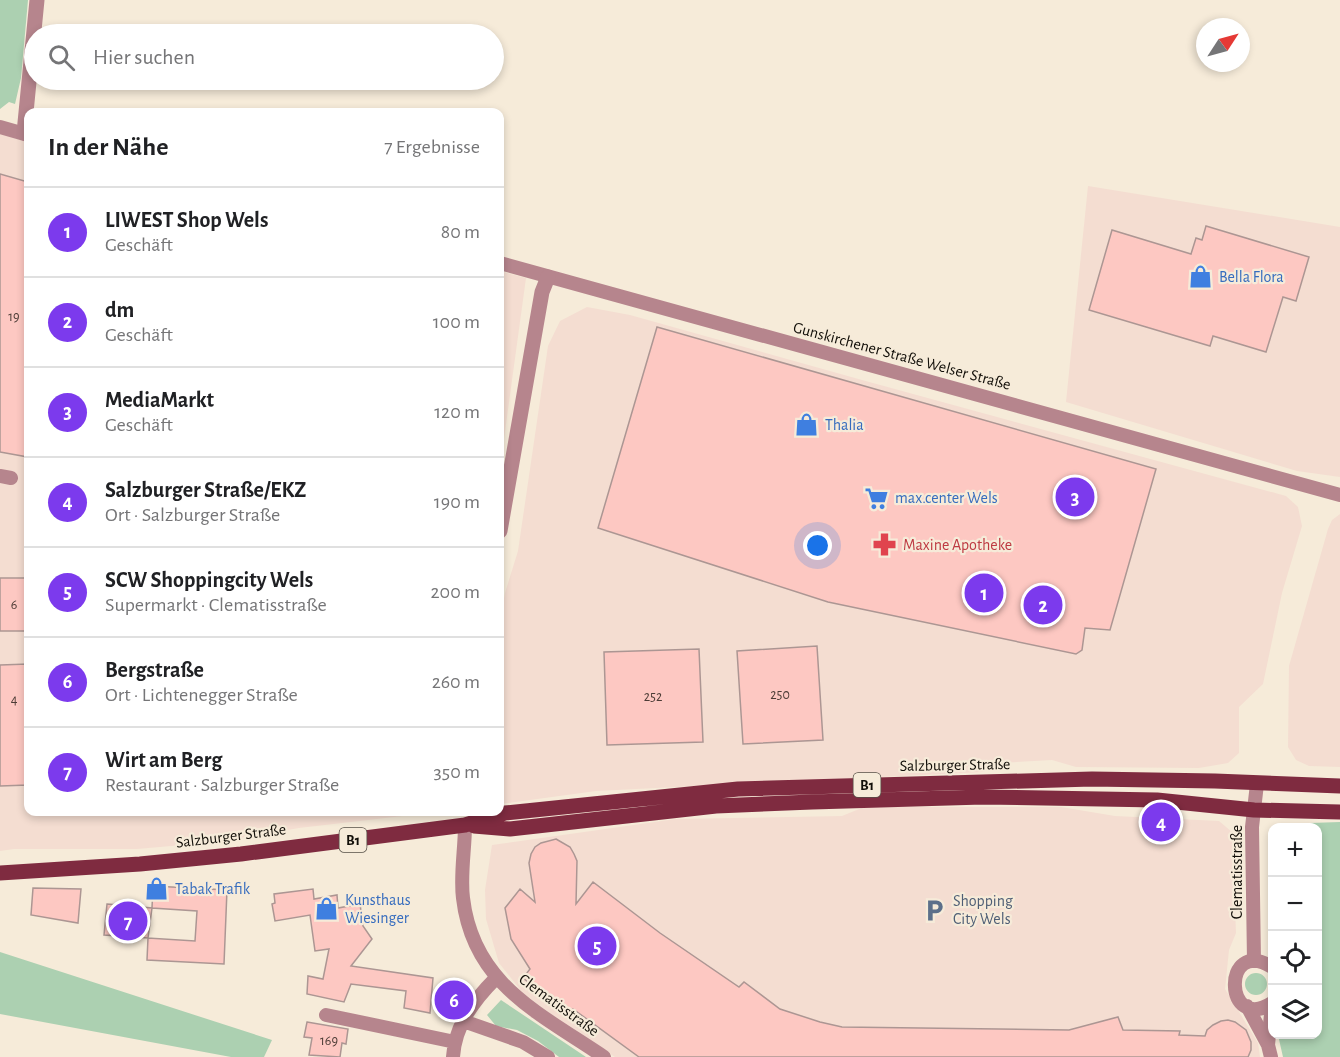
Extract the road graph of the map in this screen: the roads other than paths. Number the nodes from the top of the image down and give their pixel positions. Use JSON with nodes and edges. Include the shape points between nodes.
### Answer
{"nodes":[{"id":1,"x":37,"y":0,"type":"edge"},
{"id":2,"x":35,"y":24,"type":"edge"},
{"id":3,"x":30,"y":90,"type":"edge"},
{"id":4,"x":28,"y":108,"type":"edge"},
{"id":5,"x":0,"y":127,"type":"edge"},
{"id":6,"x":24,"y":133,"type":"edge"},
{"id":7,"x":504,"y":264,"type":"edge"},
{"id":8,"x":548,"y":277,"type":"junction"},
{"id":9,"x":1340,"y":495,"type":"edge"},
{"id":10,"x":504,"y":508,"type":"edge"},
{"id":11,"x":1257,"y":784,"type":"junction"},
{"id":12,"x":1340,"y":786,"type":"edge"},
{"id":13,"x":1254,"y":810,"type":"junction"},
{"id":14,"x":1340,"y":812,"type":"edge"},
{"id":15,"x":504,"y":813,"type":"edge"},
{"id":16,"x":481,"y":816,"type":"edge"},
{"id":17,"x":465,"y":818,"type":"edge"},
{"id":18,"x":0,"y":873,"type":"edge"},
{"id":19,"x":1254,"y":961,"type":"junction"},
{"id":20,"x":1268,"y":964,"type":"edge"},
{"id":21,"x":496,"y":978,"type":"junction"},
{"id":22,"x":1246,"y":1006,"type":"junction"},
{"id":23,"x":1268,"y":1006,"type":"edge"},
{"id":24,"x":326,"y":1015,"type":"dead end"},
{"id":25,"x":463,"y":1021,"type":"junction"},
{"id":26,"x":455,"y":1042,"type":"junction"},
{"id":27,"x":1269,"y":1051,"type":"edge"},
{"id":28,"x":453,"y":1057,"type":"edge"},
{"id":29,"x":548,"y":1057,"type":"edge"},
{"id":30,"x":604,"y":1057,"type":"edge"}],
"edges":[{"from":1,"to":2,"type":"street"},
{"from":3,"to":4,"type":"street"},
{"from":5,"to":6,"type":"street"},
{"from":7,"to":8,"type":"street","name":"Gunskirchener Straße Welser Straße"},
{"from":8,"to":9,"type":"street","name":"Gunskirchener Straße Welser Straße"},
{"from":8,"to":10,"type":"street","via":[[542,292]]},
{"from":11,"to":12,"type":"main road","name":"Salzburger Straße","number":"B1"},
{"from":11,"to":13,"type":"street","name":"Clematisstraße"},
{"from":11,"to":15,"type":"main road","name":"Salzburger Straße","number":"B1","via":[[1092,779],[738,789]]},
{"from":13,"to":14,"type":"main road","name":"Salzburger Straße","number":"B1"},
{"from":13,"to":17,"type":"main road","name":"Salzburger Straße","number":"B1","via":[[1157,800],[983,797],[716,807],[510,829]]},
{"from":13,"to":19,"type":"street","name":"Clematisstraße"},
{"from":16,"to":17,"type":"main road","name":"Salzburger Straße","number":"B1"},
{"from":17,"to":18,"type":"main road","name":"Salzburger Straße","number":"B1","via":[[193,860]]},
{"from":17,"to":21,"type":"street","name":"Clematisstraße","via":[[463,897],[468,924],[474,943]]},
{"from":19,"to":20,"type":"street"},
{"from":19,"to":22,"type":"street","via":[[1244,964],[1234,980],[1234,990]]},
{"from":21,"to":25,"type":"street","via":[[473,1003]]},
{"from":21,"to":30,"type":"street","name":"Clematisstraße","via":[[535,1011]]},
{"from":22,"to":23,"type":"street"},
{"from":22,"to":27,"type":"street"},
{"from":24,"to":26,"type":"street"},
{"from":25,"to":26,"type":"street"},
{"from":25,"to":29,"type":"street","via":[[523,1042]]},
{"from":26,"to":28,"type":"street"}]}
